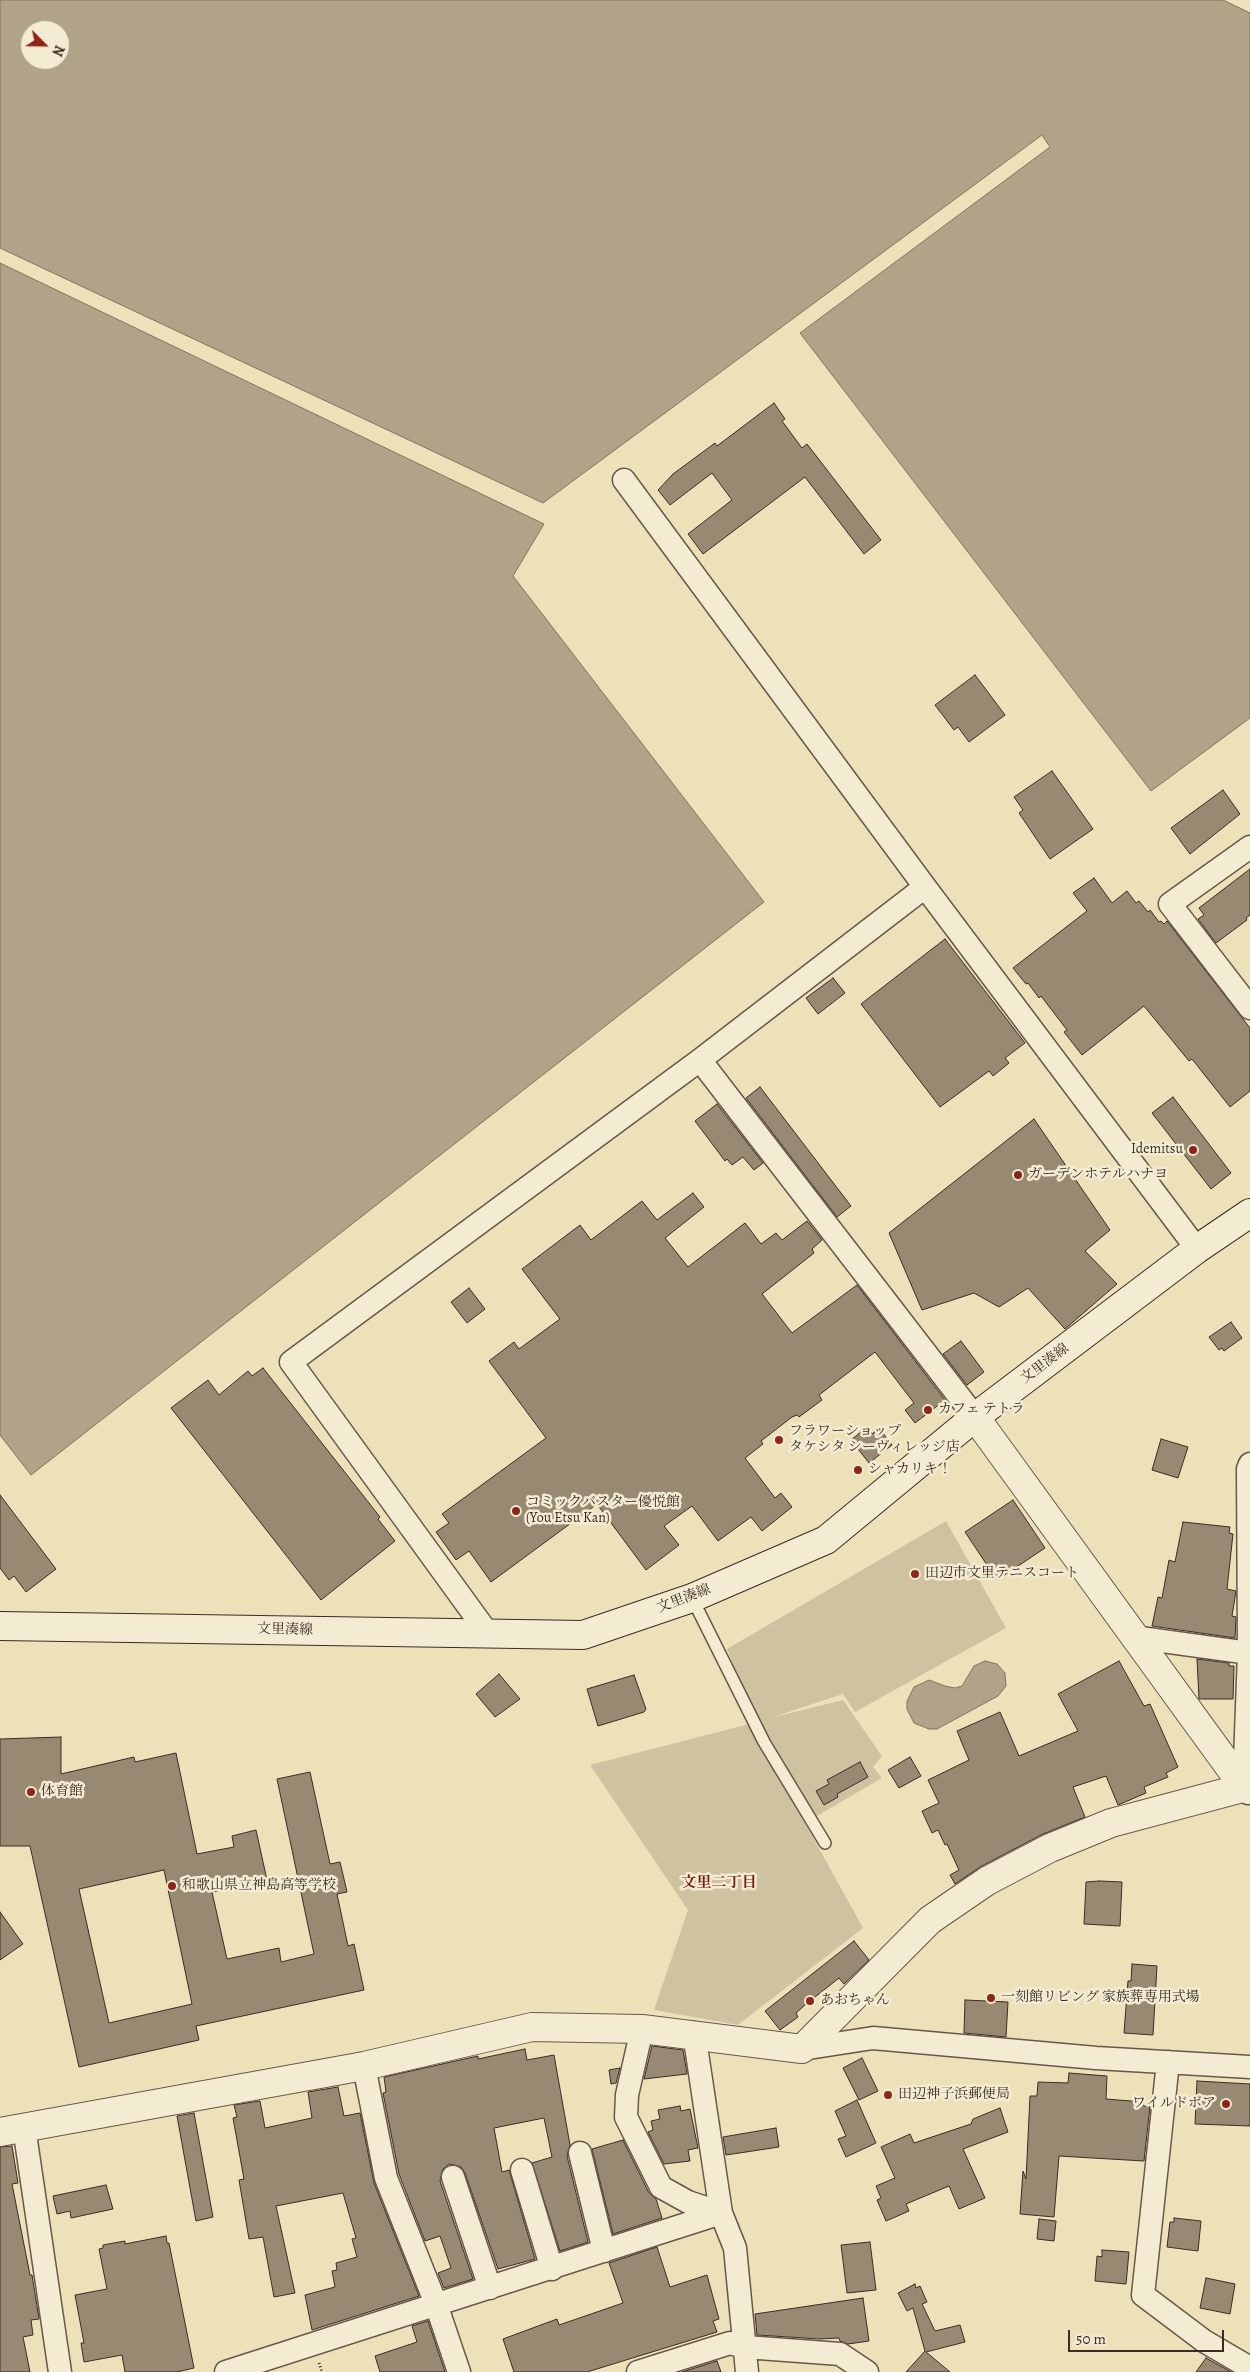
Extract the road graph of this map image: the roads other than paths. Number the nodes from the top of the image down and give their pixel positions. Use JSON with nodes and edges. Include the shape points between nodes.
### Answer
{"nodes":[{"id":1,"x":624,"y":480,"type":"dead end"},
{"id":2,"x":1250,"y":846,"type":"edge"},
{"id":3,"x":925,"y":887,"type":"junction"},
{"id":4,"x":1250,"y":1008,"type":"edge"},
{"id":5,"x":700,"y":1060,"type":"junction"},
{"id":6,"x":1250,"y":1213,"type":"edge"},
{"id":7,"x":1197,"y":1249,"type":"junction"},
{"id":8,"x":975,"y":1417,"type":"junction"},
{"id":9,"x":1250,"y":1464,"type":"edge"},
{"id":10,"x":692,"y":1598,"type":"junction"},
{"id":11,"x":0,"y":1626,"type":"edge"},
{"id":12,"x":489,"y":1634,"type":"junction"},
{"id":13,"x":1133,"y":1637,"type":"junction"},
{"id":14,"x":1250,"y":1653,"type":"edge"},
{"id":15,"x":1248,"y":1790,"type":"edge"},
{"id":16,"x":825,"y":1843,"type":"dead end"},
{"id":17,"x":642,"y":2029,"type":"junction"},
{"id":18,"x":694,"y":2034,"type":"junction"},
{"id":19,"x":802,"y":2049,"type":"junction"},
{"id":20,"x":1168,"y":2062,"type":"junction"},
{"id":21,"x":364,"y":2066,"type":"junction"},
{"id":22,"x":1250,"y":2066,"type":"edge"},
{"id":23,"x":12,"y":2130,"type":"edge"},
{"id":24,"x":580,"y":2153,"type":"dead end"},
{"id":25,"x":522,"y":2170,"type":"dead end"},
{"id":26,"x":453,"y":2177,"type":"dead end"},
{"id":27,"x":721,"y":2213,"type":"junction"},
{"id":28,"x":604,"y":2251,"type":"junction"},
{"id":29,"x":552,"y":2269,"type":"junction"},
{"id":30,"x":490,"y":2288,"type":"junction"},
{"id":31,"x":436,"y":2304,"type":"junction"},
{"id":32,"x":745,"y":2347,"type":"junction"},
{"id":33,"x":1250,"y":2368,"type":"edge"},
{"id":34,"x":60,"y":2372,"type":"edge"},
{"id":35,"x":226,"y":2372,"type":"edge"},
{"id":36,"x":459,"y":2372,"type":"edge"},
{"id":37,"x":638,"y":2372,"type":"edge"},
{"id":38,"x":748,"y":2372,"type":"edge"},
{"id":39,"x":867,"y":2372,"type":"edge"}],
"edges":[{"from":1,"to":3,"type":"street"},
{"from":2,"to":4,"type":"street","via":[[1170,904]]},
{"from":3,"to":5,"type":"street"},
{"from":3,"to":7,"type":"street"},
{"from":5,"to":8,"type":"street"},
{"from":5,"to":12,"type":"street","via":[[291,1362]]},
{"from":6,"to":7,"type":"street","name":"文里湊線"},
{"from":7,"to":8,"type":"street","name":"文里湊線"},
{"from":8,"to":10,"type":"street","name":"文里湊線","via":[[826,1540]]},
{"from":8,"to":13,"type":"street"},
{"from":9,"to":14,"type":"street"},
{"from":10,"to":12,"type":"street","name":"文里湊線","via":[[583,1635]]},
{"from":10,"to":16,"type":"lane","via":[[764,1742]]},
{"from":11,"to":12,"type":"street","name":"文里湊線"},
{"from":13,"to":14,"type":"street"},
{"from":13,"to":15,"type":"street"},
{"from":14,"to":15,"type":"street"},
{"from":15,"to":19,"type":"street","via":[[1111,1823],[1050,1848],[987,1881],[930,1920]]},
{"from":17,"to":18,"type":"street"},
{"from":17,"to":21,"type":"street","via":[[532,2026]]},
{"from":17,"to":27,"type":"street","via":[[626,2117],[661,2187],[688,2202]]},
{"from":18,"to":19,"type":"street"},
{"from":18,"to":27,"type":"street"},
{"from":19,"to":20,"type":"street","via":[[873,2038]]},
{"from":20,"to":22,"type":"street"},
{"from":20,"to":33,"type":"street","via":[[1143,2294],[1204,2341]]},
{"from":21,"to":23,"type":"street"},
{"from":21,"to":31,"type":"street","via":[[386,2178]]},
{"from":23,"to":34,"type":"street"},
{"from":24,"to":28,"type":"street"},
{"from":25,"to":29,"type":"street"},
{"from":26,"to":30,"type":"street"},
{"from":27,"to":28,"type":"street"},
{"from":27,"to":32,"type":"street","via":[[735,2248]]},
{"from":28,"to":29,"type":"street"},
{"from":29,"to":30,"type":"street"},
{"from":30,"to":31,"type":"street"},
{"from":31,"to":35,"type":"street"},
{"from":31,"to":36,"type":"street"},
{"from":32,"to":37,"type":"street","via":[[730,2343]]},
{"from":32,"to":38,"type":"street"},
{"from":32,"to":39,"type":"street","via":[[840,2354]]}]}
